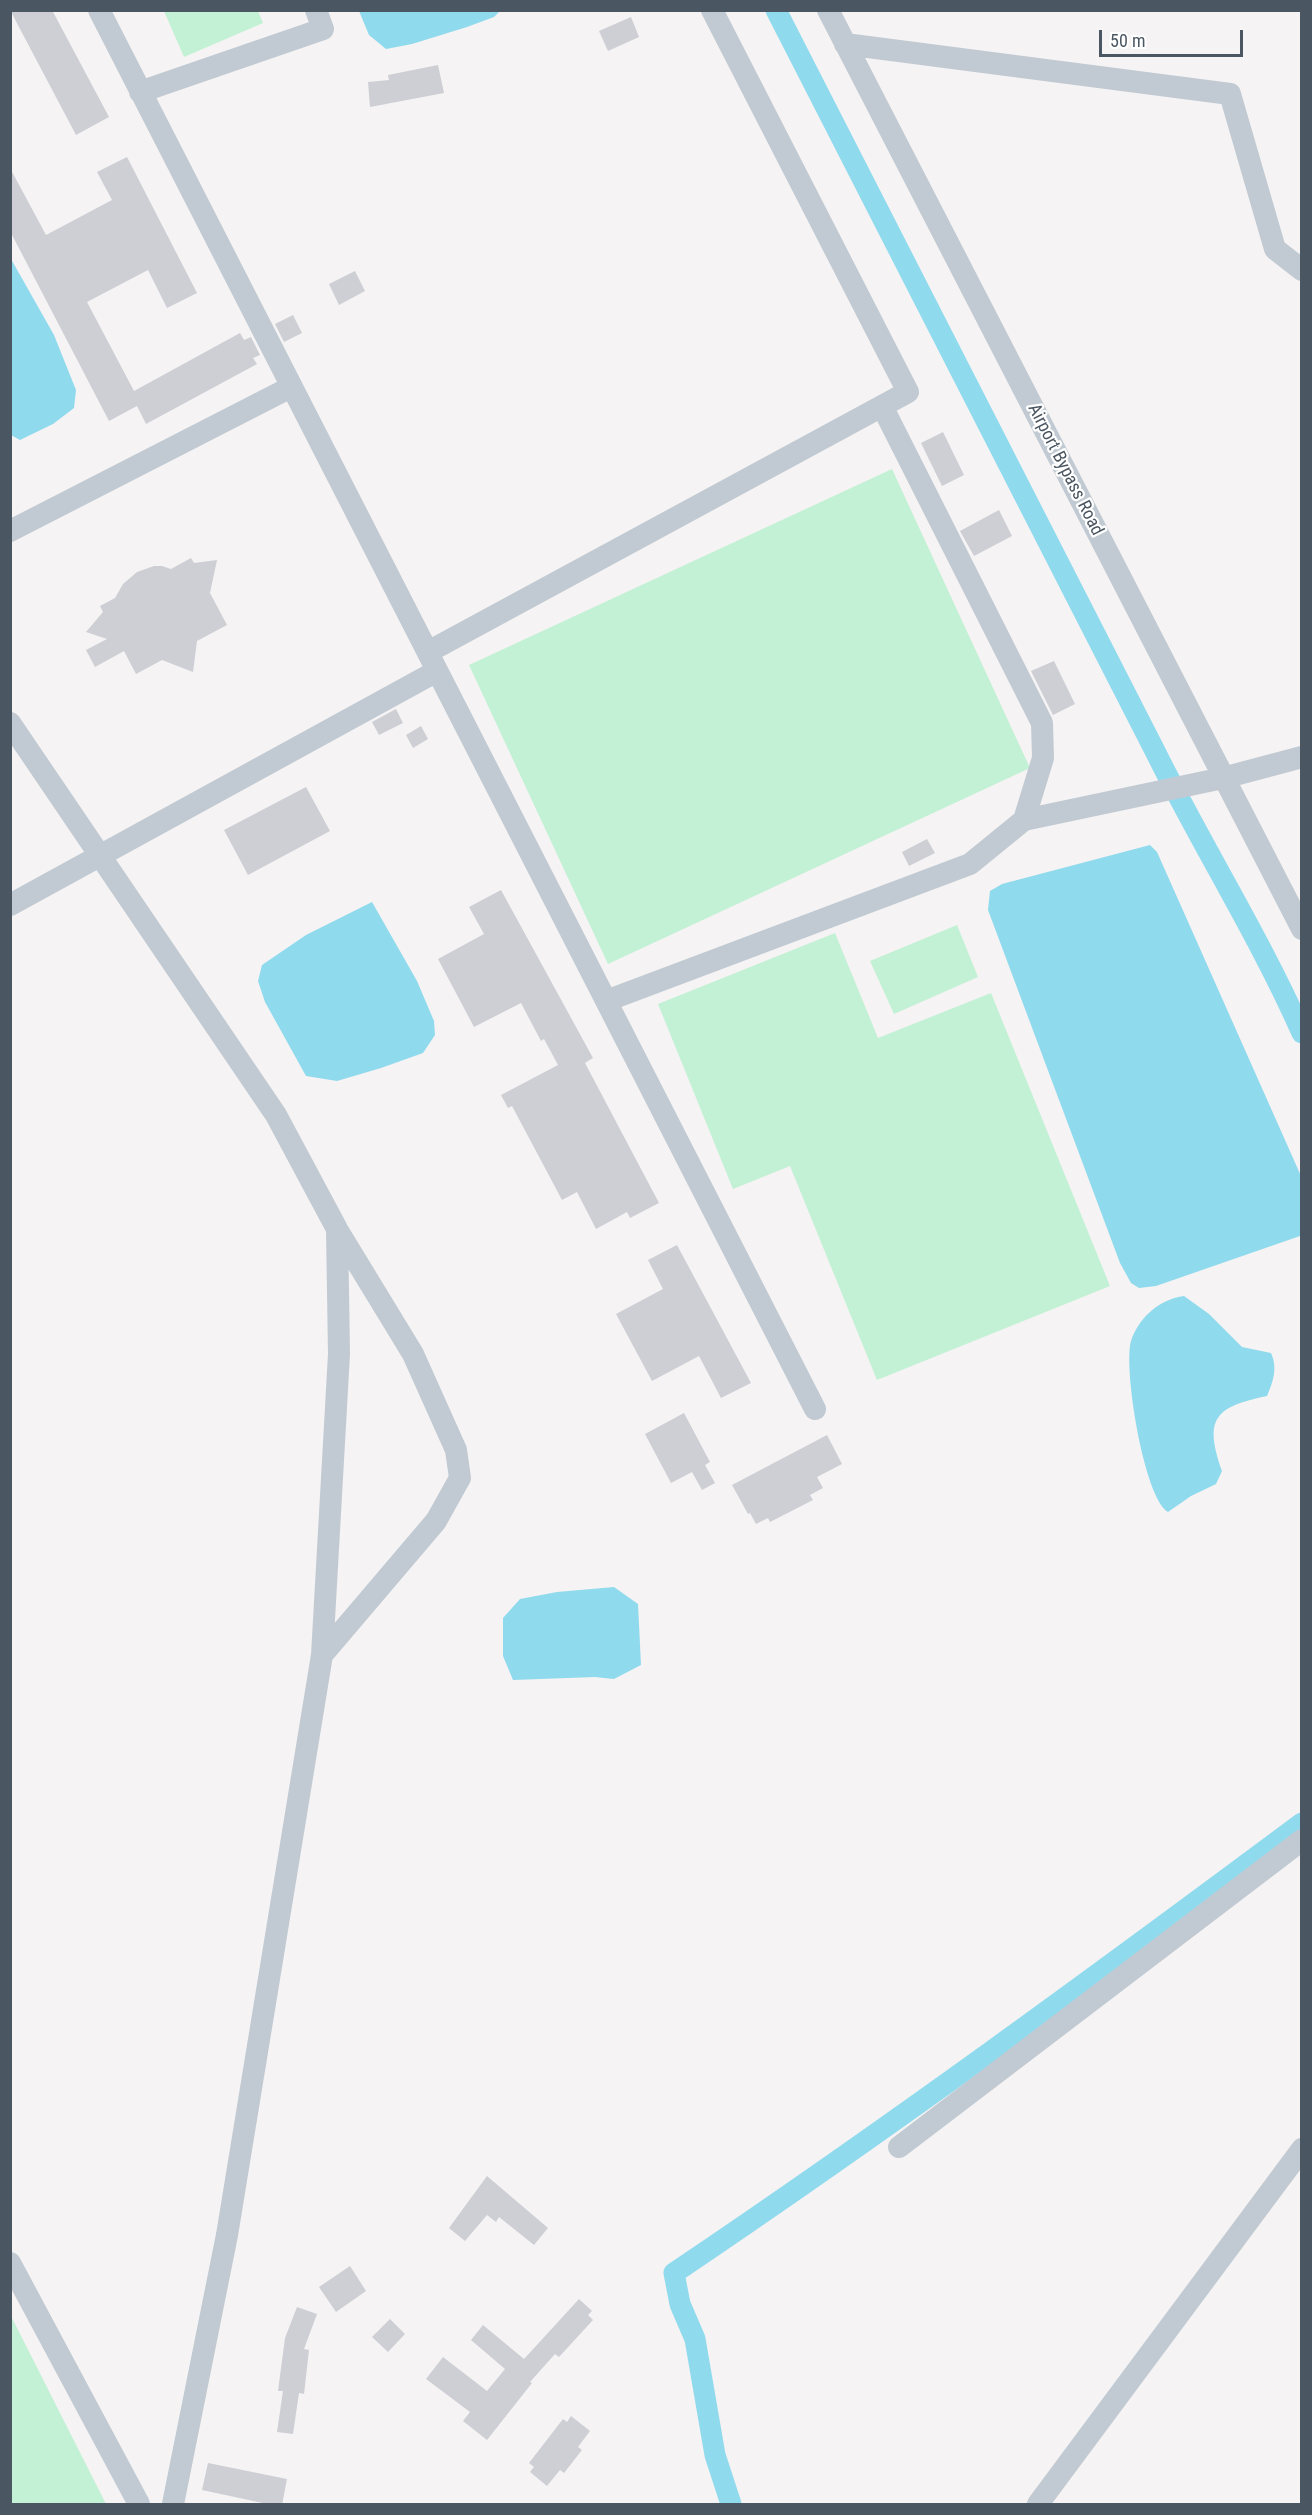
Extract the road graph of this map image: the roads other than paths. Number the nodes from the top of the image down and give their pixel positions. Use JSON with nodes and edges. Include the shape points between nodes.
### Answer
{"nodes":[{"id":1,"x":99,"y":10,"type":"edge"},
{"id":2,"x":316,"y":10,"type":"edge"},
{"id":3,"x":712,"y":10,"type":"edge"},
{"id":4,"x":828,"y":10,"type":"edge"},
{"id":5,"x":845,"y":44,"type":"junction"},
{"id":6,"x":140,"y":92,"type":"junction"},
{"id":7,"x":1302,"y":270,"type":"edge"},
{"id":8,"x":291,"y":387,"type":"junction"},
{"id":9,"x":882,"y":406,"type":"junction"},
{"id":10,"x":10,"y":531,"type":"edge"},
{"id":11,"x":432,"y":662,"type":"junction"},
{"id":12,"x":10,"y":723,"type":"edge"},
{"id":13,"x":1302,"y":757,"type":"edge"},
{"id":14,"x":1224,"y":778,"type":"junction"},
{"id":15,"x":1024,"y":820,"type":"junction"},
{"id":16,"x":100,"y":857,"type":"junction"},
{"id":17,"x":10,"y":905,"type":"edge"},
{"id":18,"x":1302,"y":929,"type":"edge"},
{"id":19,"x":606,"y":1001,"type":"junction"},
{"id":20,"x":337,"y":1229,"type":"junction"},
{"id":21,"x":815,"y":1409,"type":"dead end"},
{"id":22,"x":322,"y":1655,"type":"junction"},
{"id":23,"x":1302,"y":1840,"type":"edge"},
{"id":24,"x":899,"y":2147,"type":"dead end"},
{"id":25,"x":1302,"y":2149,"type":"edge"},
{"id":26,"x":10,"y":2263,"type":"edge"},
{"id":27,"x":139,"y":2505,"type":"edge"},
{"id":28,"x":172,"y":2505,"type":"edge"},
{"id":29,"x":1038,"y":2505,"type":"edge"}],
"edges":[{"from":1,"to":6,"type":"street"},
{"from":2,"to":6,"type":"street","via":[[323,29]]},
{"from":3,"to":9,"type":"street","via":[[908,392]]},
{"from":4,"to":5,"type":"street","name":"Airport Bypass Road"},
{"from":5,"to":7,"type":"street","via":[[1230,94],[1275,249]]},
{"from":5,"to":14,"type":"street","name":"Airport Bypass Road"},
{"from":6,"to":8,"type":"street"},
{"from":8,"to":10,"type":"street"},
{"from":8,"to":11,"type":"street"},
{"from":9,"to":11,"type":"street"},
{"from":9,"to":15,"type":"street","via":[[1042,723],[1043,758]]},
{"from":11,"to":16,"type":"street"},
{"from":11,"to":19,"type":"street"},
{"from":12,"to":16,"type":"street"},
{"from":13,"to":14,"type":"street"},
{"from":14,"to":15,"type":"street"},
{"from":14,"to":18,"type":"street","name":"Airport Bypass Road"},
{"from":15,"to":19,"type":"street","via":[[970,864]]},
{"from":16,"to":17,"type":"street"},
{"from":16,"to":20,"type":"street","via":[[276,1115]]},
{"from":19,"to":21,"type":"street"},
{"from":20,"to":22,"type":"street","via":[[339,1354]]},
{"from":20,"to":22,"type":"street","via":[[413,1354],[456,1449],[460,1478],[436,1521]]},
{"from":22,"to":28,"type":"street","via":[[227,2235]]},
{"from":23,"to":24,"type":"street"},
{"from":25,"to":29,"type":"street"},
{"from":26,"to":27,"type":"street"}]}
